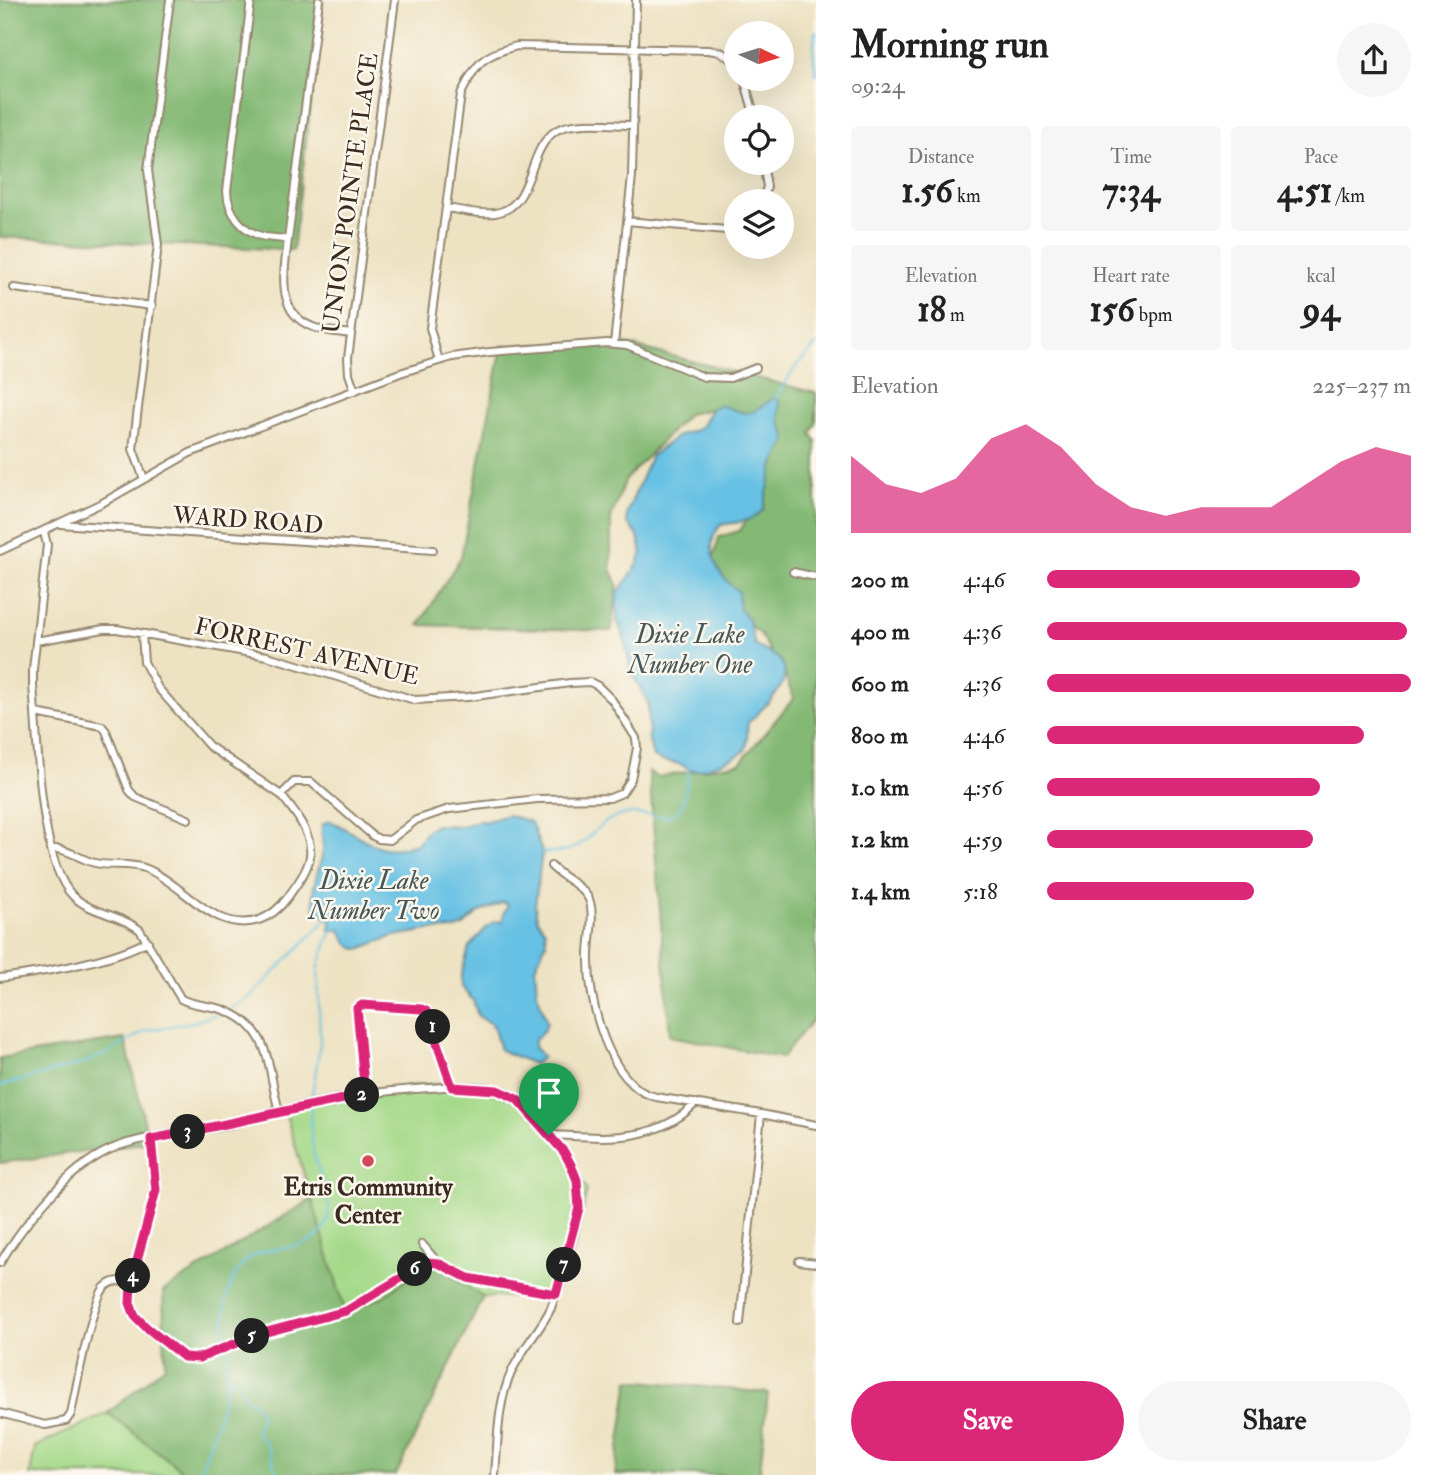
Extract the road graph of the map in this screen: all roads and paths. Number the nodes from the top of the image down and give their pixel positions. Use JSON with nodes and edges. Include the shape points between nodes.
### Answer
{"nodes":[{"id":1,"x":170,"y":0,"type":"edge"},
{"id":2,"x":251,"y":0,"type":"edge"},
{"id":3,"x":319,"y":0,"type":"edge"},
{"id":4,"x":395,"y":0,"type":"edge"},
{"id":5,"x":636,"y":0,"type":"edge"},
{"id":6,"x":635,"y":47,"type":"junction"},
{"id":7,"x":724,"y":54,"type":"edge"},
{"id":8,"x":633,"y":125,"type":"junction"},
{"id":9,"x":446,"y":208,"type":"junction"},
{"id":10,"x":627,"y":221,"type":"junction"},
{"id":11,"x":724,"y":230,"type":"edge"},
{"id":12,"x":288,"y":240,"type":"junction"},
{"id":13,"x":15,"y":288,"type":"dead end"},
{"id":14,"x":152,"y":306,"type":"junction"},
{"id":15,"x":351,"y":334,"type":"junction"},
{"id":16,"x":614,"y":344,"type":"junction"},
{"id":17,"x":439,"y":361,"type":"junction"},
{"id":18,"x":756,"y":368,"type":"dead end"},
{"id":19,"x":355,"y":391,"type":"junction"},
{"id":20,"x":144,"y":479,"type":"junction"},
{"id":21,"x":60,"y":524,"type":"junction"},
{"id":22,"x":44,"y":532,"type":"junction"},
{"id":23,"x":433,"y":550,"type":"dead end"},
{"id":24,"x":0,"y":551,"type":"edge"},
{"id":25,"x":793,"y":572,"type":"dead end"},
{"id":26,"x":816,"y":578,"type":"edge"},
{"id":27,"x":142,"y":634,"type":"junction"},
{"id":28,"x":36,"y":641,"type":"junction"},
{"id":29,"x":36,"y":713,"type":"junction"},
{"id":30,"x":281,"y":795,"type":"junction"},
{"id":31,"x":188,"y":819,"type":"dead end"},
{"id":32,"x":50,"y":849,"type":"junction"},
{"id":33,"x":551,"y":866,"type":"dead end"},
{"id":34,"x":148,"y":941,"type":"junction"},
{"id":35,"x":0,"y":978,"type":"edge"},
{"id":36,"x":452,"y":1087,"type":"junction"},
{"id":37,"x":365,"y":1095,"type":"junction"},
{"id":38,"x":696,"y":1103,"type":"junction"},
{"id":39,"x":278,"y":1111,"type":"junction"},
{"id":40,"x":761,"y":1114,"type":"junction"},
{"id":41,"x":816,"y":1125,"type":"edge"},
{"id":42,"x":549,"y":1135,"type":"junction"},
{"id":43,"x":151,"y":1139,"type":"junction"},
{"id":44,"x":422,"y":1244,"type":"dead end"},
{"id":45,"x":799,"y":1261,"type":"dead end"},
{"id":46,"x":0,"y":1263,"type":"edge"},
{"id":47,"x":438,"y":1263,"type":"junction"},
{"id":48,"x":816,"y":1263,"type":"edge"},
{"id":49,"x":131,"y":1283,"type":"junction"},
{"id":50,"x":556,"y":1294,"type":"junction"},
{"id":51,"x":740,"y":1323,"type":"dead end"},
{"id":52,"x":0,"y":1413,"type":"edge"},
{"id":53,"x":495,"y":1475,"type":"edge"}],
"edges":[{"from":1,"to":14,"type":"street","via":[[148,170],[158,245]]},
{"from":2,"to":12,"type":"street","via":[[228,201],[233,214],[250,231]]},
{"from":3,"to":12,"type":"street"},
{"from":4,"to":15,"type":"street","name":"UNION POINTE PLACE"},
{"from":5,"to":6,"type":"street"},
{"from":6,"to":7,"type":"street"},
{"from":6,"to":8,"type":"street"},
{"from":6,"to":9,"type":"street","via":[[517,46],[493,52],[473,70],[461,94]]},
{"from":8,"to":9,"type":"street","via":[[559,129],[542,144],[522,195],[510,208],[494,213]]},
{"from":8,"to":10,"type":"street"},
{"from":9,"to":17,"type":"street","via":[[430,328]]},
{"from":10,"to":11,"type":"street"},
{"from":10,"to":16,"type":"street"},
{"from":12,"to":15,"type":"street","via":[[283,284],[295,315],[316,328]]},
{"from":13,"to":14,"type":"street"},
{"from":14,"to":20,"type":"street","via":[[133,449]]},
{"from":15,"to":19,"type":"street","name":"UNION POINTE PLACE","via":[[349,374]]},
{"from":16,"to":17,"type":"street","via":[[490,352]]},
{"from":16,"to":18,"type":"street","via":[[627,345],[704,377],[730,378]]},
{"from":17,"to":19,"type":"street"},
{"from":19,"to":20,"type":"street","via":[[211,444]]},
{"from":20,"to":21,"type":"street"},
{"from":21,"to":22,"type":"street"},
{"from":21,"to":23,"type":"street","name":"WARD ROAD"},
{"from":22,"to":24,"type":"street"},
{"from":22,"to":28,"type":"street","via":[[47,545]]},
{"from":25,"to":26,"type":"street"},
{"from":27,"to":28,"type":"street","name":"FORREST AVENUE","via":[[104,629]]},
{"from":27,"to":30,"type":"street","via":[[144,662],[167,698],[209,746]]},
{"from":27,"to":30,"type":"street","name":"FORREST AVENUE","via":[[267,656],[415,700],[590,682],[612,700],[636,738],[631,779],[622,793],[610,798],[537,799],[438,811],[385,840],[373,836],[311,782],[294,782]]},
{"from":28,"to":29,"type":"street"},
{"from":29,"to":31,"type":"street","via":[[102,726],[135,797]]},
{"from":29,"to":32,"type":"street"},
{"from":30,"to":32,"type":"street","via":[[307,835],[310,858],[283,904],[254,921],[218,917],[145,868],[96,863],[63,849]]},
{"from":32,"to":34,"type":"street","via":[[61,880],[74,897],[131,923]]},
{"from":33,"to":38,"type":"street","via":[[583,890],[590,902],[590,980],[611,1056],[643,1093]]},
{"from":34,"to":35,"type":"street","via":[[83,962]]},
{"from":34,"to":39,"type":"street","via":[[181,999],[227,1011],[256,1032],[271,1065]]},
{"from":36,"to":37,"type":"street"},
{"from":36,"to":37,"type":"street","via":[[426,1011],[362,1005],[357,1008]]},
{"from":36,"to":42,"type":"street","via":[[478,1087],[509,1095]]},
{"from":37,"to":39,"type":"street"},
{"from":38,"to":40,"type":"street"},
{"from":38,"to":42,"type":"street","via":[[674,1122],[645,1133]]},
{"from":39,"to":43,"type":"street"},
{"from":40,"to":41,"type":"street"},
{"from":40,"to":51,"type":"street"},
{"from":42,"to":50,"type":"street","via":[[571,1165],[579,1197]]},
{"from":43,"to":46,"type":"street","via":[[105,1152],[76,1172],[34,1215]]},
{"from":43,"to":49,"type":"street","via":[[156,1190]]},
{"from":44,"to":47,"type":"street"},
{"from":45,"to":48,"type":"street"},
{"from":47,"to":49,"type":"street","via":[[422,1264],[346,1311],[188,1359],[135,1316]]},
{"from":47,"to":50,"type":"street","via":[[468,1278]]},
{"from":49,"to":52,"type":"street","via":[[114,1281],[103,1289],[66,1421],[45,1425]]},
{"from":50,"to":53,"type":"street","via":[[546,1320],[506,1384]]}]}
